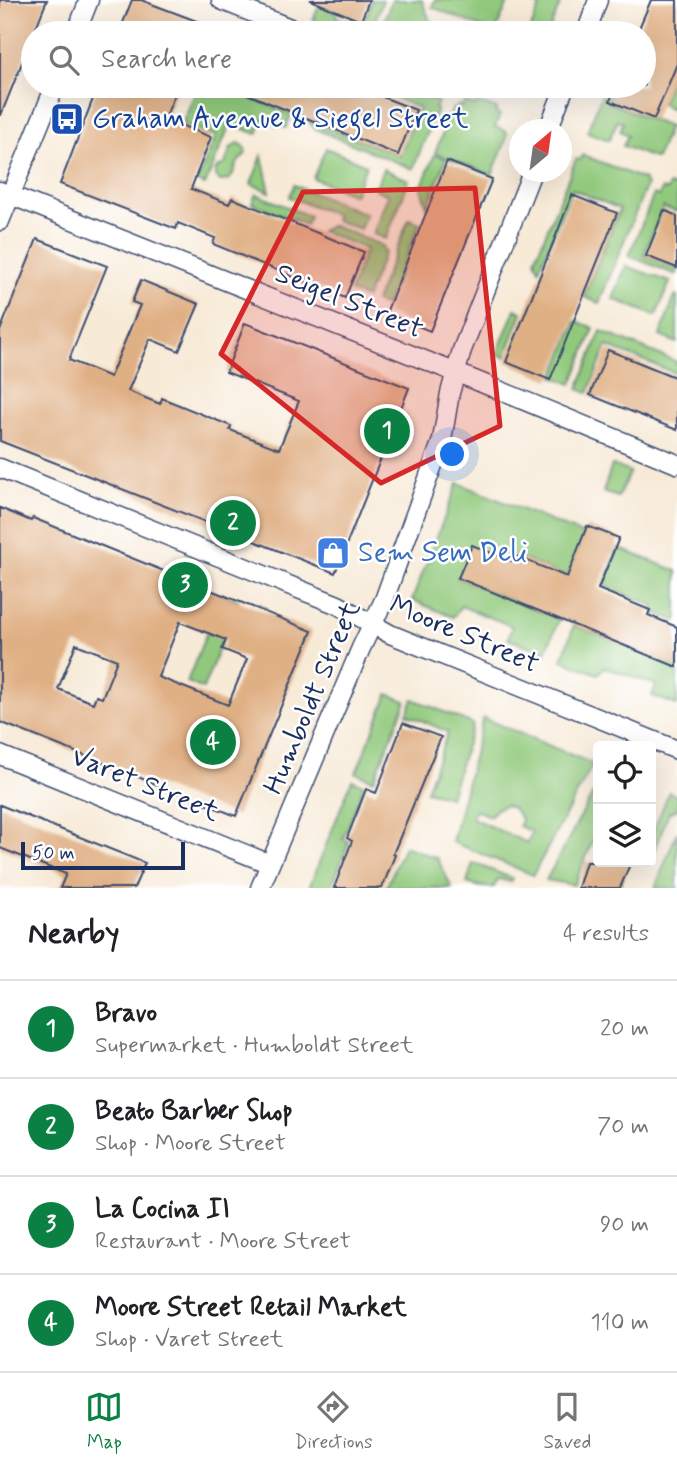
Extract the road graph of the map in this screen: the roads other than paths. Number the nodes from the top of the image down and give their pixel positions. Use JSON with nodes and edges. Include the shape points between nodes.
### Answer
{"nodes":[{"id":1,"x":89,"y":0,"type":"edge"},
{"id":2,"x":220,"y":0,"type":"edge"},
{"id":3,"x":598,"y":0,"type":"edge"},
{"id":4,"x":81,"y":21,"type":"edge"},
{"id":5,"x":271,"y":21,"type":"edge"},
{"id":6,"x":590,"y":21,"type":"edge"},
{"id":7,"x":49,"y":98,"type":"edge"},
{"id":8,"x":560,"y":98,"type":"edge"},
{"id":9,"x":552,"y":119,"type":"edge"},
{"id":10,"x":528,"y":182,"type":"edge"},
{"id":11,"x":5,"y":193,"type":"edge"},
{"id":12,"x":0,"y":221,"type":"edge"},
{"id":13,"x":456,"y":373,"type":"junction"},
{"id":14,"x":677,"y":464,"type":"edge"},
{"id":15,"x":0,"y":468,"type":"edge"},
{"id":16,"x":372,"y":625,"type":"junction"},
{"id":17,"x":677,"y":750,"type":"edge"},
{"id":18,"x":0,"y":755,"type":"edge"},
{"id":19,"x":270,"y":864,"type":"junction"},
{"id":20,"x":260,"y":888,"type":"edge"}],
"edges":[{"from":1,"to":4,"type":"street"},
{"from":2,"to":5,"type":"street"},
{"from":3,"to":6,"type":"street"},
{"from":7,"to":11,"type":"street"},
{"from":8,"to":9,"type":"street"},
{"from":10,"to":13,"type":"street","name":"Humboldt Street"},
{"from":11,"to":12,"type":"street"},
{"from":11,"to":13,"type":"street","name":"Seigel Street"},
{"from":13,"to":14,"type":"street","name":"Seigel Street"},
{"from":13,"to":16,"type":"street","name":"Humboldt Street","via":[[442,440]]},
{"from":15,"to":16,"type":"street","name":"Moore Street","via":[[338,605]]},
{"from":16,"to":17,"type":"street","name":"Moore Street"},
{"from":16,"to":19,"type":"street","name":"Humboldt Street"},
{"from":18,"to":19,"type":"street","name":"Varet Street"},
{"from":19,"to":20,"type":"street","name":"Humboldt Street"}]}
